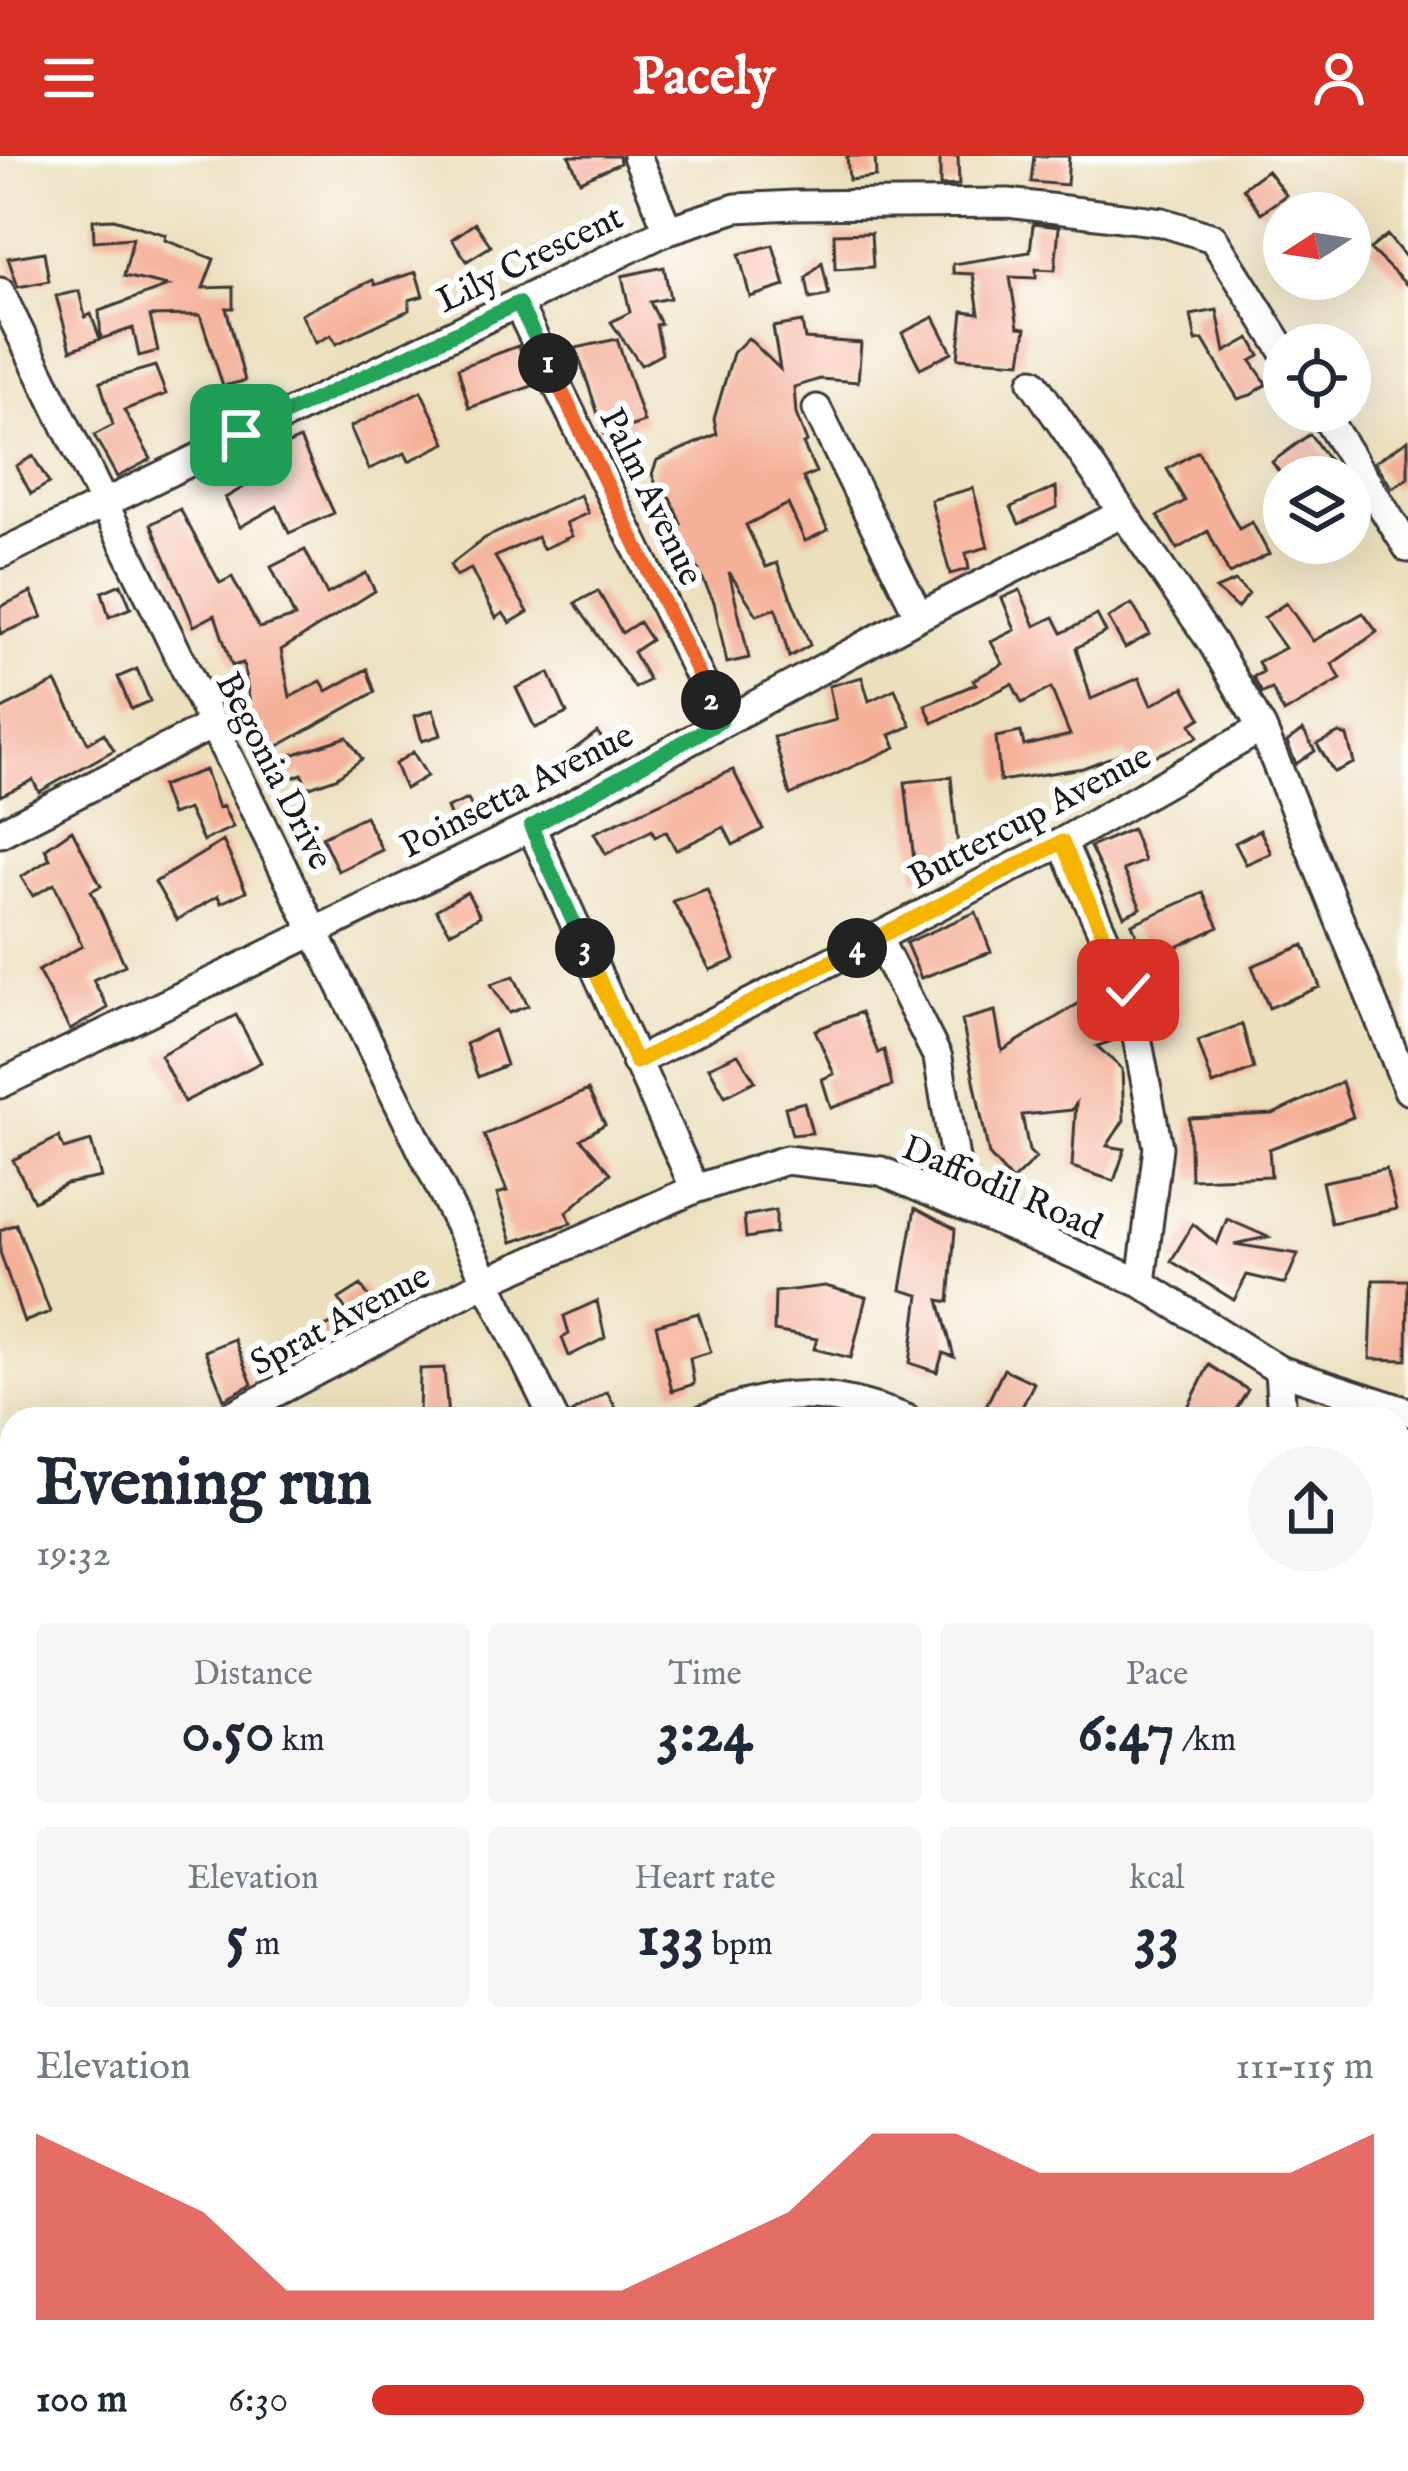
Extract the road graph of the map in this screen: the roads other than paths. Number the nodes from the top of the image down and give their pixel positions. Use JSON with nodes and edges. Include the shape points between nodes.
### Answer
{"nodes":[{"id":1,"x":637,"y":156,"type":"edge"},
{"id":2,"x":668,"y":230,"type":"junction"},
{"id":3,"x":0,"y":292,"type":"edge"},
{"id":4,"x":518,"y":303,"type":"junction"},
{"id":5,"x":1268,"y":324,"type":"edge"},
{"id":6,"x":1033,"y":382,"type":"dead end"},
{"id":7,"x":818,"y":409,"type":"dead end"},
{"id":8,"x":1335,"y":432,"type":"edge"},
{"id":9,"x":103,"y":501,"type":"junction"},
{"id":10,"x":1123,"y":513,"type":"junction"},
{"id":11,"x":1408,"y":548,"type":"edge"},
{"id":12,"x":0,"y":554,"type":"edge"},
{"id":13,"x":919,"y":616,"type":"junction"},
{"id":14,"x":721,"y":721,"type":"junction"},
{"id":15,"x":212,"y":725,"type":"junction"},
{"id":16,"x":1262,"y":728,"type":"junction"},
{"id":17,"x":531,"y":827,"type":"junction"},
{"id":18,"x":0,"y":833,"type":"edge"},
{"id":19,"x":1062,"y":842,"type":"junction"},
{"id":20,"x":317,"y":930,"type":"junction"},
{"id":21,"x":877,"y":937,"type":"junction"},
{"id":22,"x":636,"y":1062,"type":"junction"},
{"id":23,"x":0,"y":1084,"type":"edge"},
{"id":24,"x":1408,"y":1090,"type":"edge"},
{"id":25,"x":695,"y":1189,"type":"junction"},
{"id":26,"x":963,"y":1206,"type":"junction"},
{"id":27,"x":487,"y":1281,"type":"junction"},
{"id":28,"x":1141,"y":1283,"type":"junction"},
{"id":29,"x":1279,"y":1370,"type":"junction"},
{"id":30,"x":248,"y":1407,"type":"edge"},
{"id":31,"x":548,"y":1407,"type":"edge"},
{"id":32,"x":731,"y":1407,"type":"edge"},
{"id":33,"x":875,"y":1407,"type":"edge"},
{"id":34,"x":1281,"y":1407,"type":"edge"},
{"id":35,"x":1393,"y":1407,"type":"edge"}],
"edges":[{"from":1,"to":2,"type":"street"},
{"from":2,"to":4,"type":"street","name":"Lily Crescent"},
{"from":2,"to":5,"type":"street","name":"Lily Crescent","via":[[736,208],[794,205],[1008,203],[1162,222],[1214,238]]},
{"from":3,"to":9,"type":"street","name":"Begonia Drive"},
{"from":4,"to":9,"type":"street","name":"Lily Crescent"},
{"from":4,"to":14,"type":"street","name":"Palm Avenue"},
{"from":6,"to":10,"type":"street"},
{"from":7,"to":13,"type":"street"},
{"from":8,"to":11,"type":"street"},
{"from":9,"to":12,"type":"street","name":"Lily Crescent"},
{"from":9,"to":15,"type":"street","name":"Begonia Drive"},
{"from":10,"to":13,"type":"street","name":"Poinsetta Avenue"},
{"from":10,"to":16,"type":"street"},
{"from":13,"to":14,"type":"street","name":"Poinsetta Avenue"},
{"from":14,"to":17,"type":"street","name":"Poinsetta Avenue"},
{"from":15,"to":18,"type":"street"},
{"from":15,"to":20,"type":"street","name":"Begonia Drive"},
{"from":16,"to":19,"type":"street","name":"Buttercup Avenue"},
{"from":16,"to":24,"type":"street"},
{"from":17,"to":20,"type":"street","name":"Poinsetta Avenue"},
{"from":17,"to":22,"type":"street"},
{"from":19,"to":21,"type":"street","name":"Buttercup Avenue"},
{"from":19,"to":28,"type":"street","via":[[1128,990],[1158,1147]]},
{"from":20,"to":23,"type":"street","name":"Poinsetta Avenue"},
{"from":20,"to":27,"type":"street","name":"Begonia Drive"},
{"from":21,"to":22,"type":"street","name":"Buttercup Avenue"},
{"from":21,"to":26,"type":"street","via":[[938,1058]]},
{"from":22,"to":25,"type":"street"},
{"from":25,"to":26,"type":"street","name":"Daffodil Road","via":[[786,1160],[881,1171]]},
{"from":25,"to":27,"type":"street","name":"Daffodil Road"},
{"from":26,"to":28,"type":"street","name":"Daffodil Road"},
{"from":27,"to":30,"type":"street","name":"Sprat Avenue"},
{"from":27,"to":31,"type":"street","name":"Begonia Drive"},
{"from":28,"to":29,"type":"street","name":"Daffodil Road"},
{"from":29,"to":34,"type":"street"},
{"from":29,"to":35,"type":"street","name":"Daffodil Road"},
{"from":32,"to":33,"type":"street","via":[[802,1394]]}]}
